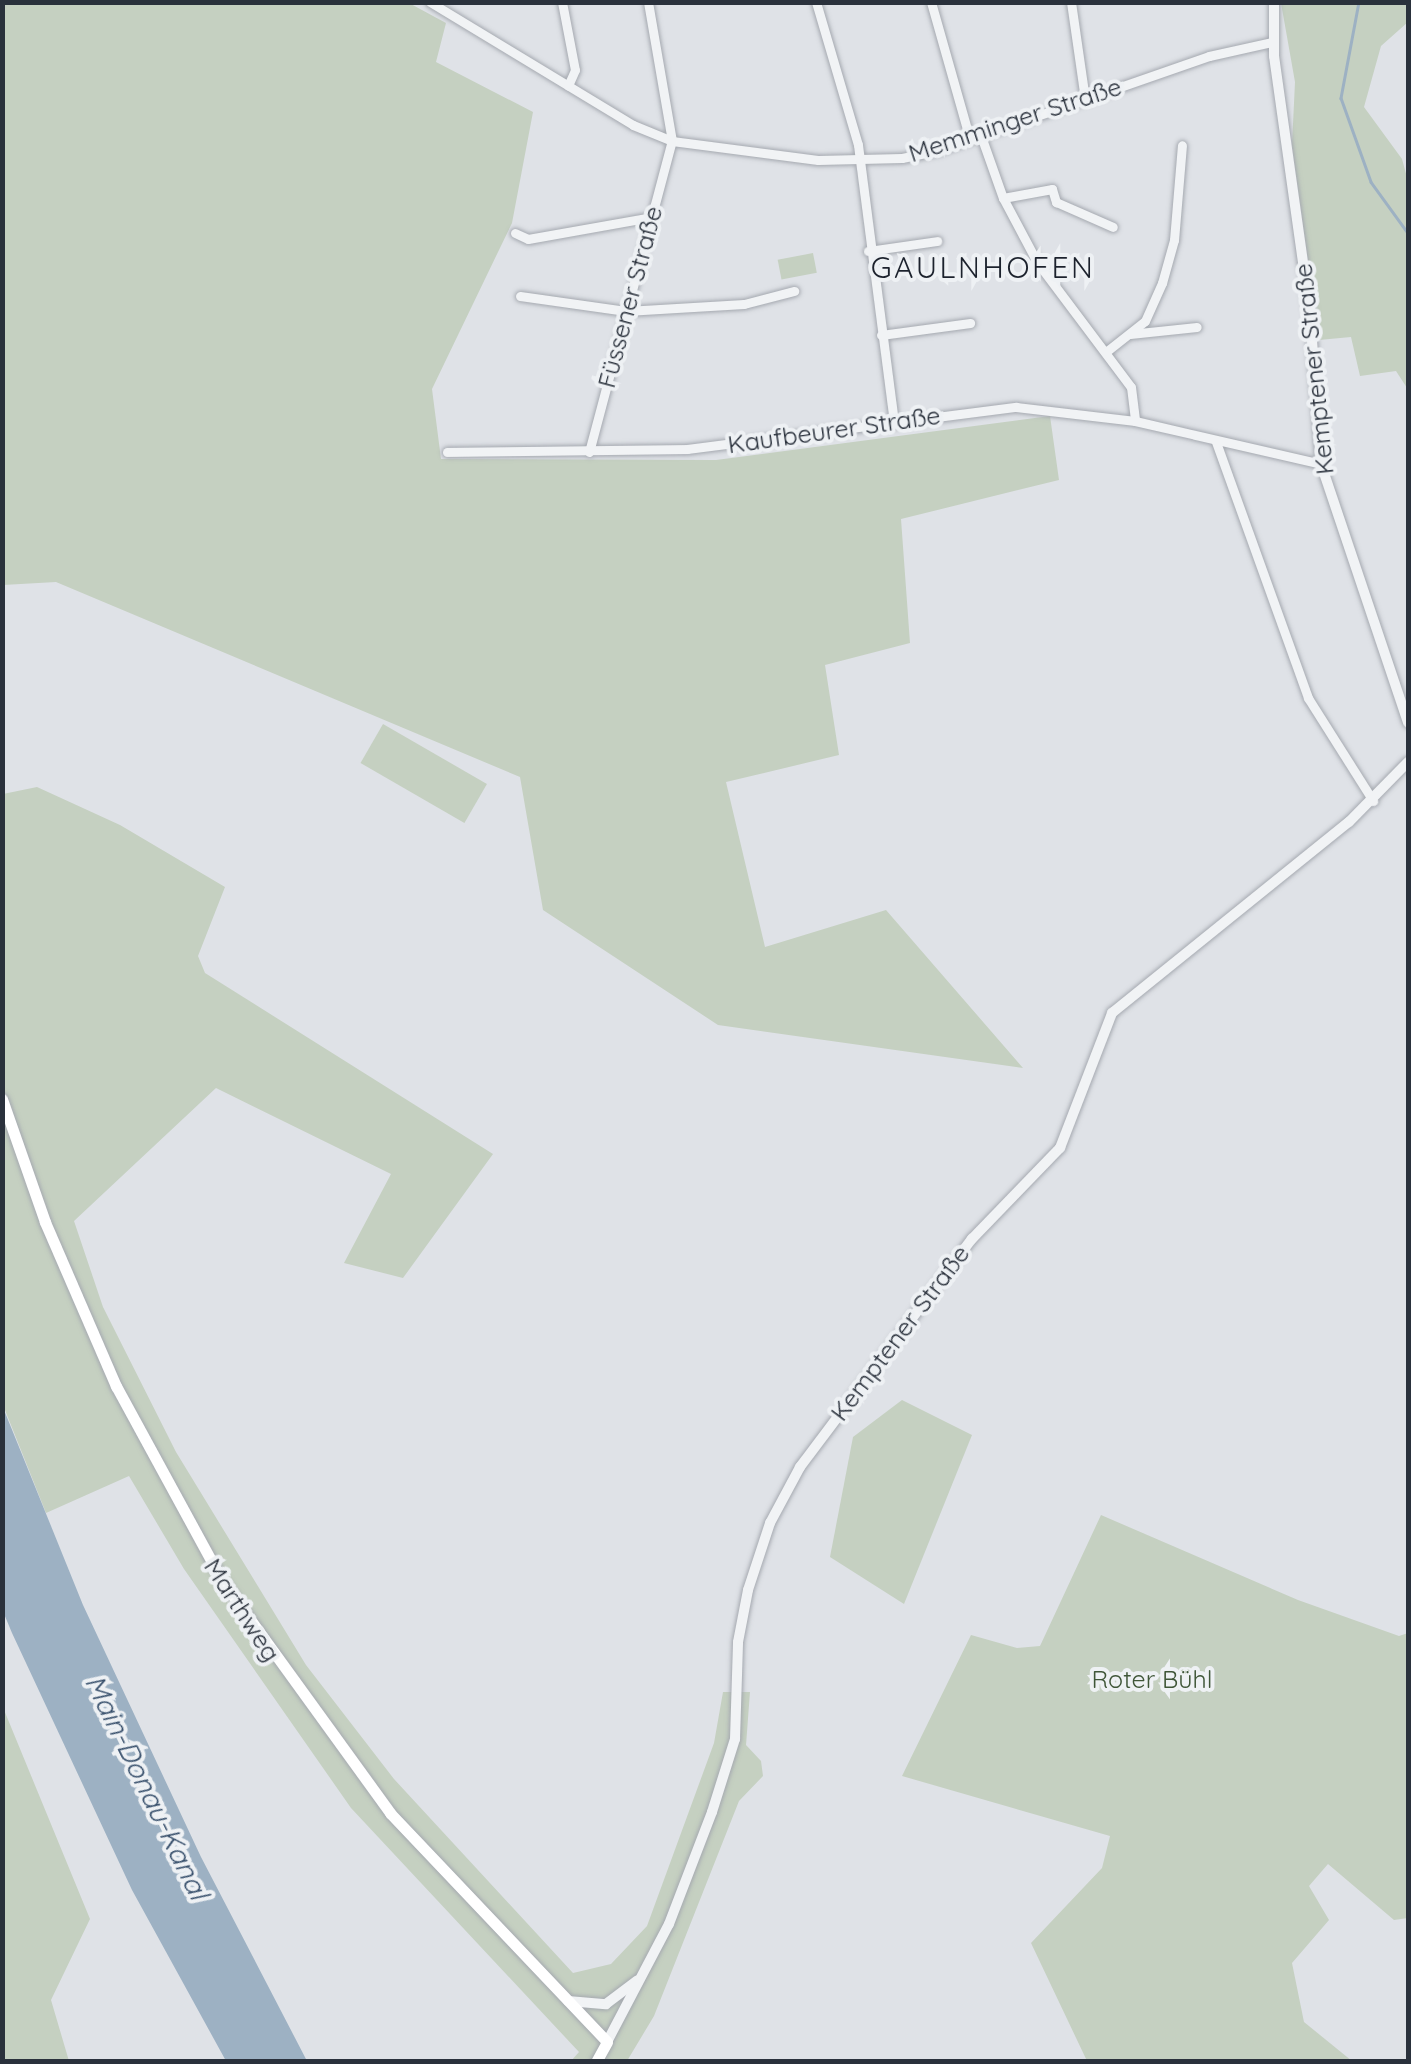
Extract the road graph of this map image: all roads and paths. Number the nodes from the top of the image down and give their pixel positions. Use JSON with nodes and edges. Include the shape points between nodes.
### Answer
{"nodes":[{"id":1,"x":430,"y":2,"type":"edge"},
{"id":2,"x":562,"y":2,"type":"edge"},
{"id":3,"x":648,"y":2,"type":"edge"},
{"id":4,"x":816,"y":2,"type":"edge"},
{"id":5,"x":931,"y":2,"type":"edge"},
{"id":6,"x":1071,"y":2,"type":"edge"},
{"id":7,"x":1274,"y":2,"type":"edge"},
{"id":8,"x":448,"y":7,"type":"edge"},
{"id":9,"x":1272,"y":42,"type":"junction"},
{"id":10,"x":568,"y":86,"type":"junction"},
{"id":11,"x":1085,"y":99,"type":"junction"},
{"id":12,"x":981,"y":136,"type":"junction"},
{"id":13,"x":970,"y":140,"type":"junction"},
{"id":14,"x":672,"y":141,"type":"junction"},
{"id":15,"x":1182,"y":145,"type":"dead end"},
{"id":16,"x":860,"y":160,"type":"junction"},
{"id":17,"x":1003,"y":198,"type":"junction"},
{"id":18,"x":651,"y":217,"type":"junction"},
{"id":19,"x":1113,"y":227,"type":"dead end"},
{"id":20,"x":515,"y":233,"type":"dead end"},
{"id":21,"x":937,"y":240,"type":"dead end"},
{"id":22,"x":868,"y":251,"type":"junction"},
{"id":23,"x":794,"y":292,"type":"dead end"},
{"id":24,"x":520,"y":296,"type":"dead end"},
{"id":25,"x":626,"y":311,"type":"junction"},
{"id":26,"x":970,"y":323,"type":"dead end"},
{"id":27,"x":1196,"y":327,"type":"dead end"},
{"id":28,"x":1130,"y":334,"type":"junction"},
{"id":29,"x":881,"y":335,"type":"junction"},
{"id":30,"x":1107,"y":351,"type":"junction"},
{"id":31,"x":1135,"y":420,"type":"junction"},
{"id":32,"x":894,"y":424,"type":"junction"},
{"id":33,"x":1216,"y":442,"type":"junction"},
{"id":34,"x":447,"y":452,"type":"dead end"},
{"id":35,"x":589,"y":452,"type":"junction"},
{"id":36,"x":1321,"y":464,"type":"junction"},
{"id":37,"x":1408,"y":723,"type":"edge"},
{"id":38,"x":1408,"y":762,"type":"edge"},
{"id":39,"x":1373,"y":800,"type":"junction"},
{"id":40,"x":2,"y":1099,"type":"edge"},
{"id":41,"x":648,"y":1969,"type":"junction"},
{"id":42,"x":565,"y":2000,"type":"junction"},
{"id":43,"x":607,"y":2042,"type":"junction"},
{"id":44,"x":596,"y":2062,"type":"edge"}],
"edges":[{"from":1,"to":8,"type":"street","name":"Memminger Straße"},
{"from":2,"to":10,"type":"street","via":[[575,70]]},
{"from":3,"to":14,"type":"street"},
{"from":4,"to":16,"type":"street"},
{"from":5,"to":13,"type":"street"},
{"from":6,"to":11,"type":"street"},
{"from":7,"to":9,"type":"street","name":"Kemptener Straße"},
{"from":8,"to":10,"type":"street","name":"Memminger Straße"},
{"from":9,"to":11,"type":"street","name":"Memminger Straße"},
{"from":9,"to":36,"type":"street","name":"Kemptener Straße","via":[[1308,300]]},
{"from":10,"to":14,"type":"street","name":"Memminger Straße"},
{"from":11,"to":12,"type":"street","name":"Memminger Straße"},
{"from":12,"to":13,"type":"street","name":"Memminger Straße"},
{"from":12,"to":17,"type":"street"},
{"from":13,"to":16,"type":"street","name":"Memminger Straße","via":[[902,158]]},
{"from":14,"to":16,"type":"street","name":"Memminger Straße","via":[[768,157]]},
{"from":14,"to":18,"type":"street","name":"Füssener Straße"},
{"from":15,"to":28,"type":"street","via":[[1168,263],[1145,322]]},
{"from":16,"to":22,"type":"street"},
{"from":17,"to":19,"type":"street","via":[[1052,189],[1056,202]]},
{"from":17,"to":30,"type":"street","via":[[1038,262]]},
{"from":18,"to":20,"type":"street","via":[[528,239]]},
{"from":18,"to":25,"type":"street","name":"Füssener Straße"},
{"from":21,"to":22,"type":"street"},
{"from":22,"to":29,"type":"street"},
{"from":23,"to":25,"type":"street","via":[[744,304]]},
{"from":24,"to":25,"type":"street"},
{"from":25,"to":35,"type":"street","name":"Füssener Straße"},
{"from":26,"to":29,"type":"street"},
{"from":27,"to":28,"type":"street"},
{"from":28,"to":30,"type":"street"},
{"from":29,"to":32,"type":"street"},
{"from":30,"to":31,"type":"street","via":[[1131,387]]},
{"from":31,"to":32,"type":"street","name":"Kaufbeurer Straße","via":[[1016,408]]},
{"from":31,"to":33,"type":"street","name":"Kaufbeurer Straße"},
{"from":32,"to":35,"type":"street","name":"Kaufbeurer Straße","via":[[687,449]]},
{"from":33,"to":36,"type":"street","name":"Kaufbeurer Straße"},
{"from":33,"to":39,"type":"street","via":[[1308,698]]},
{"from":34,"to":35,"type":"street","name":"Kaufbeurer Straße"},
{"from":36,"to":37,"type":"street","name":"Kemptener Straße"},
{"from":38,"to":39,"type":"street","name":"Kemptener Straße"},
{"from":39,"to":41,"type":"street","name":"Kemptener Straße","via":[[1112,1013],[1094,1047],[1066,1140],[972,1239],[800,1467],[770,1524],[748,1590],[733,1748],[690,1874]]},
{"from":40,"to":42,"type":"main road","name":"Marthweg","via":[[45,1222],[116,1386],[223,1582],[368,1786]]},
{"from":41,"to":42,"type":"street","via":[[606,2004]]},
{"from":41,"to":43,"type":"street","name":"Kemptener Straße"},
{"from":42,"to":43,"type":"main road","name":"Marthweg"},
{"from":43,"to":44,"type":"main road"}]}
